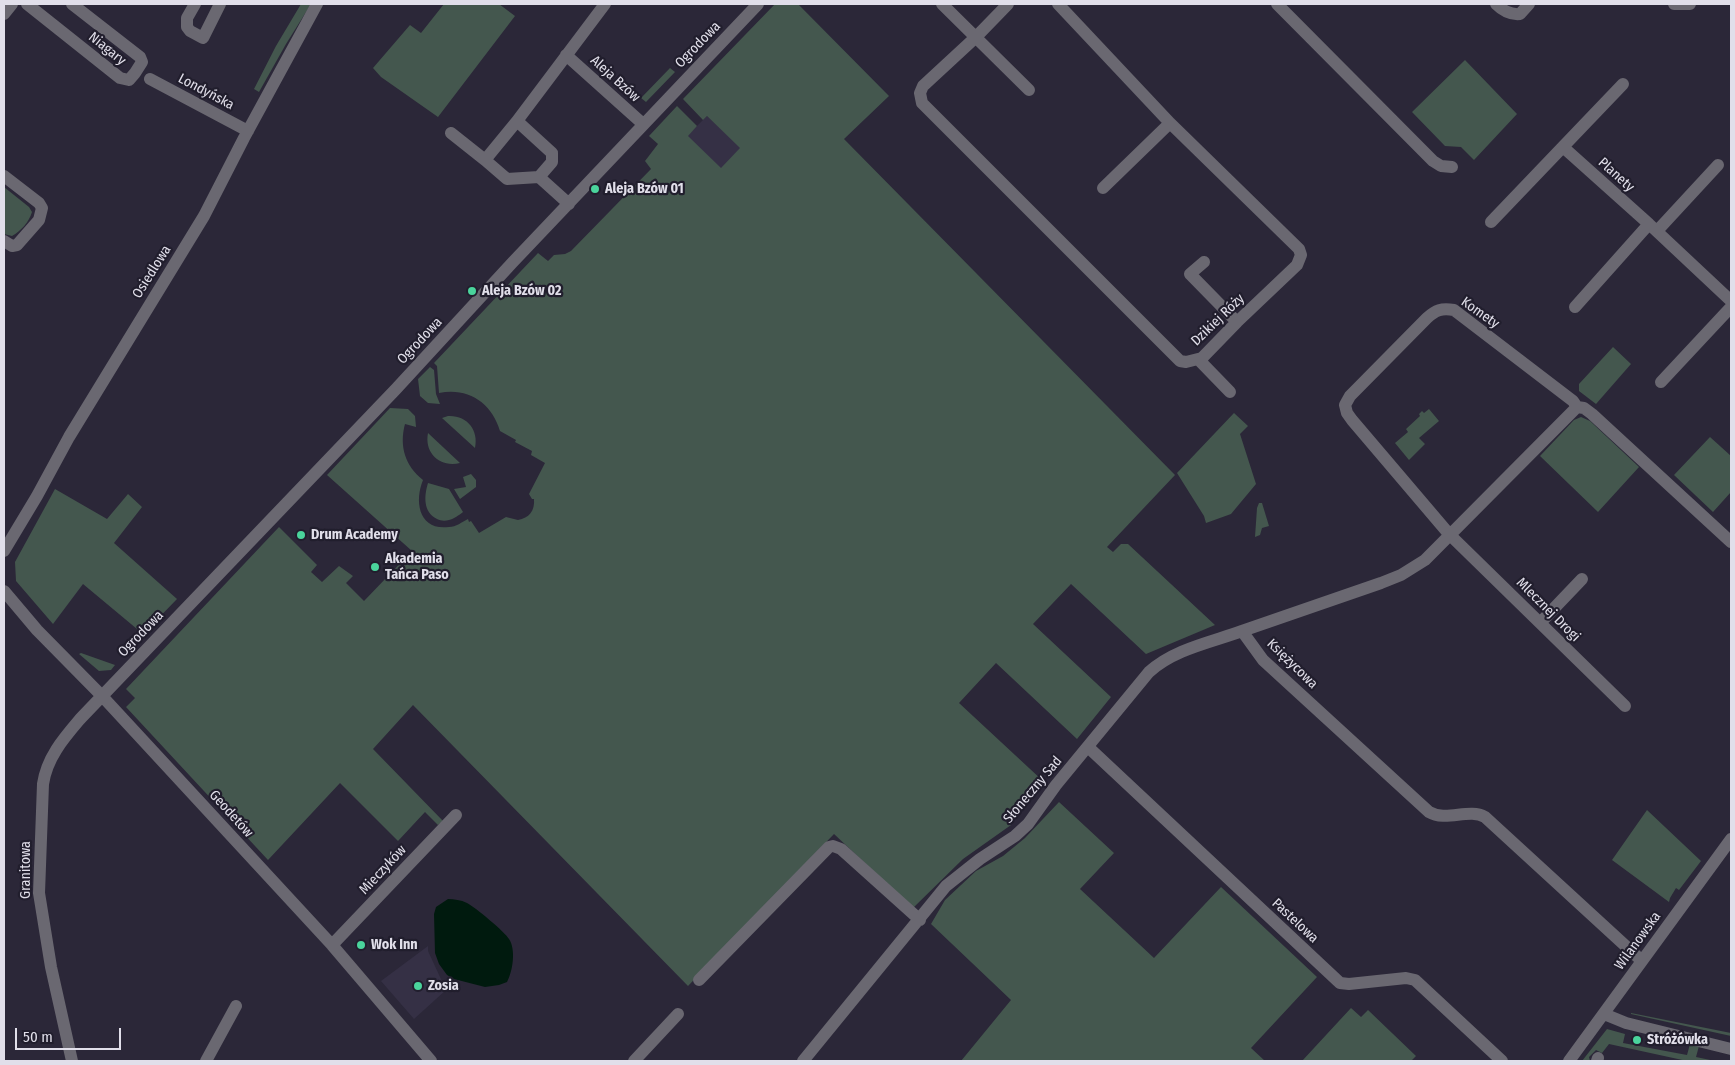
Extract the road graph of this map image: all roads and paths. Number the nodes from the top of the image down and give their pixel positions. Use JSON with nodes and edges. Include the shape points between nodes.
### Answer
{"nodes":[{"id":1,"x":12,"y":4,"type":"edge"},
{"id":2,"x":27,"y":4,"type":"edge"},
{"id":3,"x":72,"y":4,"type":"edge"},
{"id":4,"x":195,"y":4,"type":"edge"},
{"id":5,"x":220,"y":4,"type":"edge"},
{"id":6,"x":317,"y":4,"type":"edge"},
{"id":7,"x":605,"y":4,"type":"edge"},
{"id":8,"x":758,"y":4,"type":"edge"},
{"id":9,"x":942,"y":4,"type":"edge"},
{"id":10,"x":1008,"y":4,"type":"edge"},
{"id":11,"x":1058,"y":4,"type":"edge"},
{"id":12,"x":1276,"y":4,"type":"edge"},
{"id":13,"x":1496,"y":4,"type":"edge"},
{"id":14,"x":1529,"y":4,"type":"edge"},
{"id":15,"x":1674,"y":4,"type":"edge"},
{"id":16,"x":1690,"y":4,"type":"edge"},
{"id":17,"x":4,"y":14,"type":"edge"},
{"id":18,"x":976,"y":37,"type":"junction"},
{"id":19,"x":566,"y":55,"type":"junction"},
{"id":20,"x":150,"y":79,"type":"dead end"},
{"id":21,"x":1623,"y":84,"type":"dead end"},
{"id":22,"x":1029,"y":90,"type":"dead end"},
{"id":23,"x":517,"y":121,"type":"junction"},
{"id":24,"x":1170,"y":123,"type":"junction"},
{"id":25,"x":643,"y":124,"type":"junction"},
{"id":26,"x":248,"y":131,"type":"junction"},
{"id":27,"x":452,"y":133,"type":"dead end"},
{"id":28,"x":1563,"y":147,"type":"junction"},
{"id":29,"x":485,"y":160,"type":"junction"},
{"id":30,"x":1718,"y":165,"type":"dead end"},
{"id":31,"x":1452,"y":167,"type":"dead end"},
{"id":32,"x":4,"y":176,"type":"edge"},
{"id":33,"x":539,"y":177,"type":"junction"},
{"id":34,"x":1103,"y":188,"type":"dead end"},
{"id":35,"x":569,"y":204,"type":"junction"},
{"id":36,"x":1490,"y":222,"type":"dead end"},
{"id":37,"x":1653,"y":228,"type":"junction"},
{"id":38,"x":4,"y":241,"type":"edge"},
{"id":39,"x":1204,"y":262,"type":"dead end"},
{"id":40,"x":1731,"y":301,"type":"edge"},
{"id":41,"x":1574,"y":307,"type":"dead end"},
{"id":42,"x":1731,"y":307,"type":"edge"},
{"id":43,"x":1237,"y":322,"type":"junction"},
{"id":44,"x":1198,"y":359,"type":"junction"},
{"id":45,"x":1661,"y":382,"type":"dead end"},
{"id":46,"x":1230,"y":392,"type":"dead end"},
{"id":47,"x":1577,"y":407,"type":"junction"},
{"id":48,"x":1450,"y":534,"type":"junction"},
{"id":49,"x":1731,"y":542,"type":"edge"},
{"id":50,"x":4,"y":551,"type":"edge"},
{"id":51,"x":1582,"y":579,"type":"dead end"},
{"id":52,"x":4,"y":591,"type":"edge"},
{"id":53,"x":1540,"y":623,"type":"junction"},
{"id":54,"x":1242,"y":631,"type":"junction"},
{"id":55,"x":102,"y":696,"type":"junction"},
{"id":56,"x":1625,"y":706,"type":"dead end"},
{"id":57,"x":1088,"y":747,"type":"junction"},
{"id":58,"x":456,"y":815,"type":"dead end"},
{"id":59,"x":1731,"y":839,"type":"edge"},
{"id":60,"x":920,"y":920,"type":"junction"},
{"id":61,"x":332,"y":945,"type":"junction"},
{"id":62,"x":1642,"y":961,"type":"junction"},
{"id":63,"x":699,"y":980,"type":"dead end"},
{"id":64,"x":236,"y":1006,"type":"dead end"},
{"id":65,"x":678,"y":1014,"type":"dead end"},
{"id":66,"x":1604,"y":1014,"type":"junction"},
{"id":67,"x":1731,"y":1049,"type":"edge"},
{"id":68,"x":72,"y":1061,"type":"edge"},
{"id":69,"x":206,"y":1061,"type":"edge"},
{"id":70,"x":431,"y":1061,"type":"edge"},
{"id":71,"x":634,"y":1061,"type":"edge"},
{"id":72,"x":803,"y":1061,"type":"edge"},
{"id":73,"x":1502,"y":1061,"type":"edge"},
{"id":74,"x":1569,"y":1061,"type":"edge"}],
"edges":[{"from":1,"to":17,"type":"street"},
{"from":2,"to":3,"type":"street","name":"Niagary","via":[[120,78],[129,80],[142,62],[140,57]]},
{"from":4,"to":5,"type":"street","via":[[187,18],[187,27],[203,38]]},
{"from":6,"to":26,"type":"street","name":"Osiedlowa"},
{"from":7,"to":19,"type":"street"},
{"from":8,"to":25,"type":"street","name":"Ogrodowa"},
{"from":9,"to":18,"type":"street"},
{"from":10,"to":18,"type":"street","name":"Dzikiej Róży"},
{"from":11,"to":24,"type":"street","name":"Dzikiej Róży"},
{"from":12,"to":31,"type":"street","via":[[1433,161]]},
{"from":13,"to":14,"type":"street","via":[[1513,14],[1520,14]]},
{"from":15,"to":16,"type":"street"},
{"from":18,"to":22,"type":"street"},
{"from":18,"to":44,"type":"street","name":"Dzikiej Róży","via":[[922,86],[922,103],[1180,361]]},
{"from":19,"to":23,"type":"street"},
{"from":19,"to":25,"type":"street","name":"Aleja Bzów"},
{"from":20,"to":26,"type":"street","name":"Londyńska"},
{"from":21,"to":28,"type":"street"},
{"from":23,"to":29,"type":"street"},
{"from":23,"to":33,"type":"street","via":[[552,153],[552,162]]},
{"from":24,"to":34,"type":"street"},
{"from":24,"to":43,"type":"street","name":"Dzikiej Róży","via":[[1299,249],[1297,265]]},
{"from":25,"to":35,"type":"street","name":"Ogrodowa"},
{"from":26,"to":50,"type":"street","name":"Osiedlowa","via":[[204,216]]},
{"from":27,"to":29,"type":"street"},
{"from":28,"to":36,"type":"street"},
{"from":28,"to":37,"type":"street","name":"Planety"},
{"from":29,"to":33,"type":"street","via":[[507,179]]},
{"from":30,"to":37,"type":"street"},
{"from":32,"to":38,"type":"street","via":[[39,203],[42,211],[39,220],[17,246]]},
{"from":33,"to":35,"type":"street"},
{"from":35,"to":55,"type":"street","name":"Ogrodowa"},
{"from":37,"to":40,"type":"street","name":"Planety"},
{"from":37,"to":41,"type":"street"},
{"from":39,"to":43,"type":"street","via":[[1190,274]]},
{"from":42,"to":45,"type":"street"},
{"from":43,"to":44,"type":"street","name":"Dzikiej Róży"},
{"from":44,"to":46,"type":"street"},
{"from":47,"to":48,"type":"street","name":"Księżycowa"},
{"from":47,"to":48,"type":"street","name":"Komety","via":[[1573,400],[1454,310],[1444,308],[1427,318],[1350,396],[1345,407],[1352,420]]},
{"from":47,"to":49,"type":"street","name":"Komety","via":[[1592,414]]},
{"from":48,"to":53,"type":"street","name":"Mlecznej Drogi"},
{"from":48,"to":54,"type":"street","name":"Księżycowa","via":[[1425,560],[1401,575]]},
{"from":51,"to":53,"type":"street"},
{"from":52,"to":55,"type":"street","name":"Geodetów"},
{"from":53,"to":56,"type":"street","name":"Mlecznej Drogi"},
{"from":54,"to":57,"type":"street","name":"Słoneczny Sad","via":[[1187,650],[1156,666]]},
{"from":54,"to":62,"type":"street","name":"Księżycowa","via":[[1263,660],[1430,812],[1441,816],[1476,814],[1485,817]]},
{"from":55,"to":61,"type":"street","name":"Geodetów"},
{"from":55,"to":68,"type":"street","name":"Granitowa","via":[[60,743],[45,774],[42,794],[39,893]]},
{"from":57,"to":60,"type":"street","name":"Słoneczny Sad","via":[[1028,824],[946,886]]},
{"from":57,"to":73,"type":"street","name":"Pastelowa","via":[[1340,983],[1415,980]]},
{"from":58,"to":61,"type":"street","name":"Mieczyków"},
{"from":59,"to":62,"type":"street","name":"Wilanowska"},
{"from":60,"to":63,"type":"street","via":[[841,848],[829,847]]},
{"from":60,"to":72,"type":"street","name":"Słoneczny Sad"},
{"from":61,"to":70,"type":"street","name":"Geodetów"},
{"from":62,"to":66,"type":"street","name":"Wilanowska"},
{"from":64,"to":69,"type":"street"},
{"from":65,"to":71,"type":"street"},
{"from":66,"to":67,"type":"street","via":[[1626,1023]]},
{"from":66,"to":74,"type":"street","name":"Wilanowska"}]}
